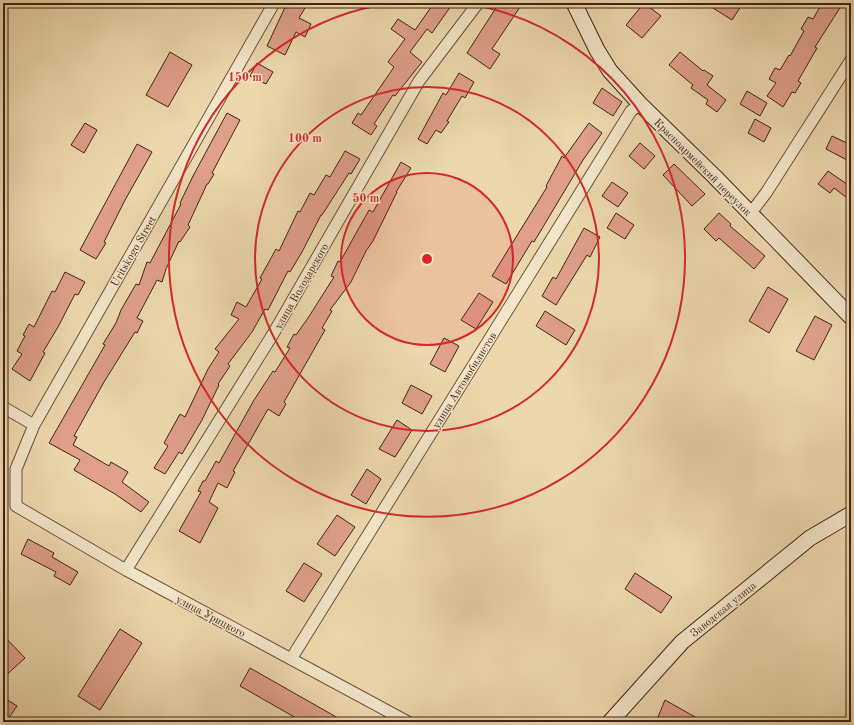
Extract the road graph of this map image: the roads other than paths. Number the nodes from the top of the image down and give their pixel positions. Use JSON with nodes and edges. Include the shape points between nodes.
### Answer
{"nodes":[{"id":1,"x":274,"y":3,"type":"edge"},
{"id":2,"x":478,"y":3,"type":"edge"},
{"id":3,"x":574,"y":3,"type":"edge"},
{"id":4,"x":851,"y":60,"type":"edge"},
{"id":5,"x":640,"y":104,"type":"junction"},
{"id":6,"x":750,"y":214,"type":"junction"},
{"id":7,"x":851,"y":317,"type":"edge"},
{"id":8,"x":3,"y":407,"type":"edge"},
{"id":9,"x":34,"y":425,"type":"junction"},
{"id":10,"x":851,"y":514,"type":"edge"},
{"id":11,"x":126,"y":570,"type":"junction"},
{"id":12,"x":291,"y":659,"type":"junction"},
{"id":13,"x":408,"y":722,"type":"edge"},
{"id":14,"x":610,"y":722,"type":"edge"}],
"edges":[{"from":1,"to":9,"type":"street","name":"Uritskogo Street"},
{"from":2,"to":11,"type":"street","name":"улица Володарского","via":[[419,81],[273,334]]},
{"from":3,"to":5,"type":"street","name":"Красноармейский переулок","via":[[610,71]]},
{"from":4,"to":6,"type":"street"},
{"from":5,"to":6,"type":"street","name":"Красноармейский переулок"},
{"from":5,"to":12,"type":"street","name":"улица Автомобилистов","via":[[630,111]]},
{"from":6,"to":7,"type":"street","name":"Красноармейский переулок"},
{"from":8,"to":9,"type":"street"},
{"from":9,"to":11,"type":"street","name":"улица Урицкого","via":[[16,468],[16,506]]},
{"from":10,"to":14,"type":"street","name":"Заводская улица","via":[[810,538],[682,642]]},
{"from":11,"to":12,"type":"street","name":"улица Урицкого"},
{"from":12,"to":13,"type":"street","name":"улица Урицкого"}]}
